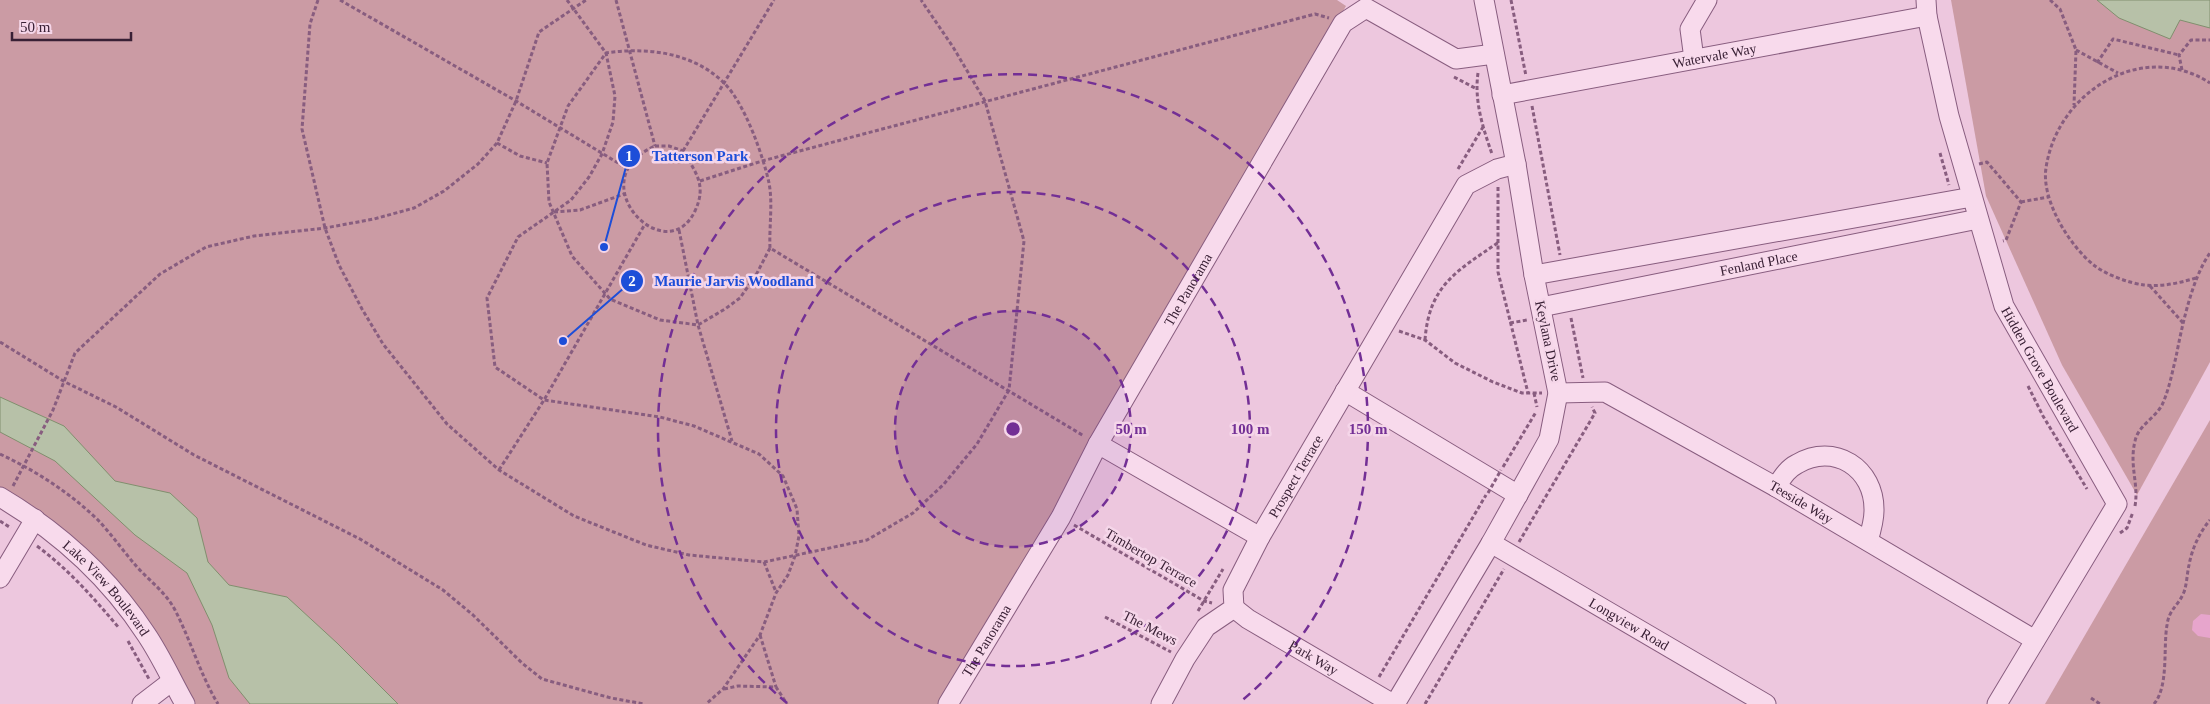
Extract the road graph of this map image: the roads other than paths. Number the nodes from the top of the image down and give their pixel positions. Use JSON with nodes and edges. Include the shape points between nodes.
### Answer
{"nodes":[{"id":1,"x":1484,"y":0,"type":"edge"},
{"id":2,"x":1707,"y":0,"type":"edge"},
{"id":3,"x":1926,"y":8,"type":"edge"},
{"id":4,"x":1494,"y":54,"type":"junction"},
{"id":5,"x":1694,"y":59,"type":"junction"},
{"id":6,"x":1502,"y":95,"type":"junction"},
{"id":7,"x":1516,"y":164,"type":"junction"},
{"id":8,"x":1972,"y":197,"type":"junction"},
{"id":9,"x":1978,"y":219,"type":"junction"},
{"id":10,"x":1534,"y":275,"type":"junction"},
{"id":11,"x":1541,"y":307,"type":"junction"},
{"id":12,"x":1345,"y":391,"type":"junction"},
{"id":13,"x":1558,"y":393,"type":"junction"},
{"id":14,"x":1098,"y":444,"type":"junction"},
{"id":15,"x":1776,"y":486,"type":"junction"},
{"id":16,"x":1518,"y":495,"type":"junction"},
{"id":17,"x":2,"y":498,"type":"edge"},
{"id":18,"x":35,"y":519,"type":"junction"},
{"id":19,"x":1260,"y":537,"type":"junction"},
{"id":20,"x":1868,"y":541,"type":"junction"},
{"id":21,"x":1491,"y":544,"type":"junction"},
{"id":22,"x":0,"y":578,"type":"edge"},
{"id":23,"x":1234,"y":608,"type":"junction"},
{"id":24,"x":2035,"y":640,"type":"junction"},
{"id":25,"x":172,"y":681,"type":"junction"},
{"id":26,"x":149,"y":698,"type":"edge"},
{"id":27,"x":185,"y":704,"type":"edge"},
{"id":28,"x":948,"y":704,"type":"edge"},
{"id":29,"x":1160,"y":704,"type":"edge"},
{"id":30,"x":1394,"y":704,"type":"edge"},
{"id":31,"x":1766,"y":704,"type":"edge"},
{"id":32,"x":1997,"y":704,"type":"edge"}],
"edges":[{"from":1,"to":4,"type":"street","name":"Keylana Drive"},
{"from":2,"to":5,"type":"street","via":[[1690,29]]},
{"from":3,"to":5,"type":"street","name":"Watervale Way"},
{"from":3,"to":8,"type":"street","name":"Hidden Grove Boulevard","via":[[1949,116]]},
{"from":4,"to":6,"type":"street","name":"Keylana Drive"},
{"from":4,"to":14,"type":"street","name":"The Panorama","via":[[1456,59],[1366,8],[1344,23]]},
{"from":5,"to":6,"type":"street","name":"Watervale Way"},
{"from":6,"to":7,"type":"street","name":"Keylana Drive"},
{"from":7,"to":10,"type":"street","name":"Keylana Drive"},
{"from":7,"to":12,"type":"street","name":"Prospect Terrace","via":[[1466,185]]},
{"from":8,"to":9,"type":"street","name":"Hidden Grove Boulevard"},
{"from":8,"to":10,"type":"street","name":"Fenland Place"},
{"from":9,"to":11,"type":"street","name":"Fenland Place"},
{"from":9,"to":24,"type":"street","name":"Hidden Grove Boulevard","via":[[2004,306],[2117,504]]},
{"from":10,"to":11,"type":"street","name":"Keylana Drive"},
{"from":11,"to":13,"type":"street","name":"Keylana Drive"},
{"from":12,"to":16,"type":"street"},
{"from":12,"to":19,"type":"street","name":"Prospect Terrace"},
{"from":13,"to":15,"type":"street","name":"Teeside Way","via":[[1605,392]]},
{"from":13,"to":16,"type":"street","name":"Keylana Drive","via":[[1549,439]]},
{"from":14,"to":19,"type":"street"},
{"from":14,"to":28,"type":"street","name":"The Panorama","via":[[1060,517]]},
{"from":15,"to":20,"type":"street","name":"Teeside Way"},
{"from":15,"to":20,"type":"street","via":[[1798,463],[1820,456],[1842,458],[1858,469],[1872,494],[1874,511]]},
{"from":16,"to":21,"type":"street","name":"Keylana Drive"},
{"from":17,"to":18,"type":"street","name":"Lake View Boulevard"},
{"from":18,"to":22,"type":"street"},
{"from":18,"to":25,"type":"street","name":"Lake View Boulevard","via":[[75,550],[105,580],[148,635]]},
{"from":19,"to":23,"type":"street","name":"Prospect Terrace","via":[[1233,590]]},
{"from":20,"to":24,"type":"street","name":"Teeside Way"},
{"from":21,"to":30,"type":"street","name":"Keylana Drive"},
{"from":21,"to":31,"type":"street","name":"Longview Road"},
{"from":23,"to":29,"type":"street","via":[[1206,627]]},
{"from":23,"to":30,"type":"street","name":"Park Way"},
{"from":24,"to":32,"type":"street","name":"Hidden Grove Boulevard"},
{"from":25,"to":26,"type":"street"},
{"from":25,"to":27,"type":"street","name":"Lake View Boulevard"}]}
